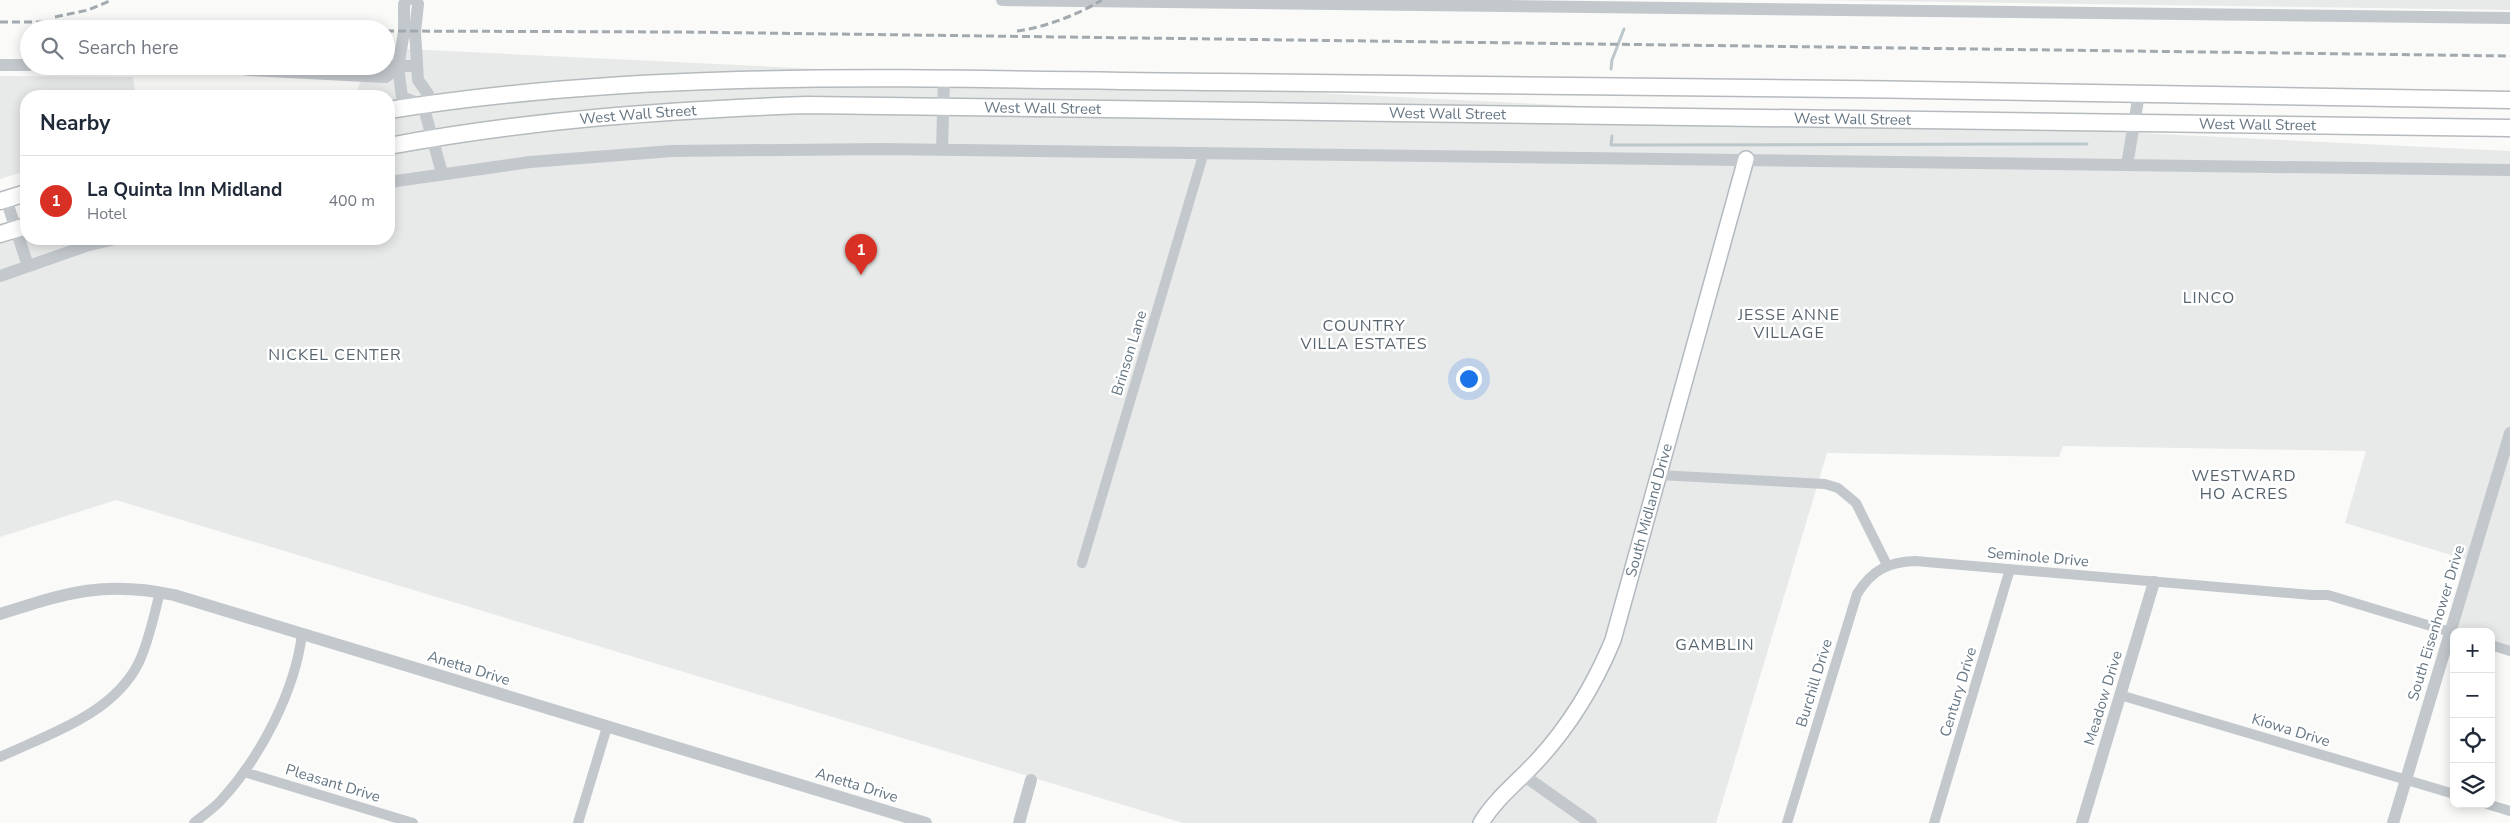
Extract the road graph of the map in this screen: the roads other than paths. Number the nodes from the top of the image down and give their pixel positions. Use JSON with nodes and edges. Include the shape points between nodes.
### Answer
{"nodes":[{"id":1,"x":407,"y":0,"type":"edge"},
{"id":2,"x":416,"y":0,"type":"edge"},
{"id":3,"x":1002,"y":0,"type":"edge"},
{"id":4,"x":2510,"y":18,"type":"edge"},
{"id":5,"x":0,"y":64,"type":"edge"},
{"id":6,"x":20,"y":65,"type":"edge"},
{"id":7,"x":417,"y":66,"type":"junction"},
{"id":8,"x":395,"y":67,"type":"edge"},
{"id":9,"x":398,"y":67,"type":"junction"},
{"id":10,"x":395,"y":70,"type":"edge"},
{"id":11,"x":347,"y":75,"type":"edge"},
{"id":12,"x":388,"y":75,"type":"edge"},
{"id":13,"x":944,"y":80,"type":"junction"},
{"id":14,"x":2139,"y":94,"type":"junction"},
{"id":15,"x":2510,"y":100,"type":"edge"},
{"id":16,"x":423,"y":105,"type":"junction"},
{"id":17,"x":943,"y":105,"type":"junction"},
{"id":18,"x":395,"y":109,"type":"edge"},
{"id":19,"x":2134,"y":123,"type":"junction"},
{"id":20,"x":2510,"y":128,"type":"edge"},
{"id":21,"x":432,"y":138,"type":"junction"},
{"id":22,"x":395,"y":145,"type":"edge"},
{"id":23,"x":942,"y":150,"type":"junction"},
{"id":24,"x":1204,"y":152,"type":"junction"},
{"id":25,"x":1746,"y":159,"type":"junction"},
{"id":26,"x":2127,"y":165,"type":"junction"},
{"id":27,"x":2510,"y":170,"type":"edge"},
{"id":28,"x":442,"y":173,"type":"junction"},
{"id":29,"x":395,"y":181,"type":"edge"},
{"id":30,"x":20,"y":195,"type":"edge"},
{"id":31,"x":3,"y":200,"type":"edge"},
{"id":32,"x":14,"y":230,"type":"edge"},
{"id":33,"x":96,"y":245,"type":"edge"},
{"id":34,"x":28,"y":266,"type":"junction"},
{"id":35,"x":0,"y":276,"type":"edge"},
{"id":36,"x":2510,"y":433,"type":"edge"},
{"id":37,"x":1659,"y":475,"type":"junction"},
{"id":38,"x":1082,"y":563,"type":"dead end"},
{"id":39,"x":1887,"y":566,"type":"junction"},
{"id":40,"x":2010,"y":569,"type":"junction"},
{"id":41,"x":2154,"y":582,"type":"junction"},
{"id":42,"x":160,"y":592,"type":"junction"},
{"id":43,"x":0,"y":614,"type":"edge"},
{"id":44,"x":2453,"y":628,"type":"edge"},
{"id":45,"x":2450,"y":631,"type":"edge"},
{"id":46,"x":302,"y":634,"type":"junction"},
{"id":47,"x":2450,"y":638,"type":"edge"},
{"id":48,"x":2495,"y":646,"type":"edge"},
{"id":49,"x":2510,"y":651,"type":"edge"},
{"id":50,"x":2120,"y":695,"type":"junction"},
{"id":51,"x":607,"y":727,"type":"junction"},
{"id":52,"x":0,"y":757,"type":"edge"},
{"id":53,"x":244,"y":772,"type":"junction"},
{"id":54,"x":1523,"y":775,"type":"junction"},
{"id":55,"x":1031,"y":780,"type":"dead end"},
{"id":56,"x":2406,"y":780,"type":"junction"},
{"id":57,"x":2450,"y":793,"type":"edge"},
{"id":58,"x":2495,"y":806,"type":"edge"},
{"id":59,"x":2510,"y":811,"type":"edge"},
{"id":60,"x":194,"y":823,"type":"edge"},
{"id":61,"x":413,"y":823,"type":"edge"},
{"id":62,"x":578,"y":823,"type":"edge"},
{"id":63,"x":926,"y":823,"type":"edge"},
{"id":64,"x":1019,"y":823,"type":"edge"},
{"id":65,"x":1481,"y":823,"type":"edge"},
{"id":66,"x":1591,"y":823,"type":"edge"},
{"id":67,"x":1787,"y":823,"type":"edge"},
{"id":68,"x":1934,"y":823,"type":"edge"},
{"id":69,"x":2082,"y":823,"type":"edge"},
{"id":70,"x":2393,"y":823,"type":"edge"}],
"edges":[{"from":1,"to":9,"type":"street"},
{"from":2,"to":7,"type":"street"},
{"from":3,"to":4,"type":"street"},
{"from":5,"to":6,"type":"street"},
{"from":7,"to":9,"type":"street"},
{"from":7,"to":16,"type":"street","via":[[418,80],[428,94]]},
{"from":8,"to":9,"type":"street"},
{"from":9,"to":10,"type":"street"},
{"from":9,"to":16,"type":"street","via":[[402,97]]},
{"from":11,"to":12,"type":"street"},
{"from":13,"to":14,"type":"main road","name":"West Wall Street"},
{"from":13,"to":16,"type":"main road","name":"West Wall Street","via":[[649,82],[535,91]]},
{"from":13,"to":17,"type":"street"},
{"from":14,"to":15,"type":"main road","name":"West Wall Street"},
{"from":14,"to":19,"type":"street"},
{"from":16,"to":18,"type":"main road","name":"West Wall Street"},
{"from":16,"to":21,"type":"street"},
{"from":17,"to":19,"type":"main road","name":"West Wall Street"},
{"from":17,"to":21,"type":"main road","name":"West Wall Street","via":[[807,105],[696,110],[574,119]]},
{"from":17,"to":23,"type":"street"},
{"from":19,"to":20,"type":"main road","name":"West Wall Street"},
{"from":19,"to":26,"type":"street"},
{"from":21,"to":22,"type":"main road","name":"West Wall Street"},
{"from":21,"to":28,"type":"street"},
{"from":23,"to":24,"type":"street"},
{"from":23,"to":28,"type":"street","via":[[672,151],[530,162]]},
{"from":24,"to":25,"type":"street"},
{"from":24,"to":38,"type":"street","name":"Brinson Lane"},
{"from":25,"to":26,"type":"street"},
{"from":25,"to":37,"type":"main road","name":"South Midland Drive"},
{"from":26,"to":27,"type":"street"},
{"from":28,"to":29,"type":"street"},
{"from":30,"to":31,"type":"main road"},
{"from":31,"to":32,"type":"street"},
{"from":32,"to":34,"type":"street"},
{"from":33,"to":34,"type":"street"},
{"from":34,"to":35,"type":"street"},
{"from":36,"to":44,"type":"street","name":"South Eisenhower Drive"},
{"from":37,"to":39,"type":"street","via":[[1824,484],[1838,488],[1856,503]]},
{"from":37,"to":54,"type":"main road","name":"South Midland Drive","via":[[1617,629],[1604,664],[1570,722]]},
{"from":39,"to":40,"type":"street","name":"Seminole Drive","via":[[1909,561]]},
{"from":39,"to":67,"type":"street","name":"Burchill Drive","via":[[1870,576],[1857,594]]},
{"from":40,"to":41,"type":"street","name":"Seminole Drive"},
{"from":40,"to":68,"type":"street","name":"Century Drive"},
{"from":41,"to":45,"type":"street","name":"Seminole Drive","via":[[2328,595]]},
{"from":41,"to":50,"type":"street","name":"Meadow Drive"},
{"from":42,"to":43,"type":"street","name":"Anetta Drive","via":[[126,588],[84,590]]},
{"from":42,"to":46,"type":"street","name":"Anetta Drive"},
{"from":42,"to":52,"type":"street","via":[[139,661],[120,690],[93,712]]},
{"from":46,"to":51,"type":"street","name":"Anetta Drive"},
{"from":46,"to":53,"type":"street","via":[[287,690],[256,756]]},
{"from":47,"to":56,"type":"street","name":"South Eisenhower Drive"},
{"from":48,"to":49,"type":"street"},
{"from":50,"to":56,"type":"street","name":"Kiowa Drive"},
{"from":50,"to":69,"type":"street","name":"Meadow Drive"},
{"from":51,"to":62,"type":"street"},
{"from":51,"to":63,"type":"street","name":"Anetta Drive"},
{"from":53,"to":60,"type":"street","via":[[222,800]]},
{"from":53,"to":61,"type":"street","name":"Pleasant Drive"},
{"from":54,"to":65,"type":"main road","name":"South Midland Drive"},
{"from":54,"to":66,"type":"street"},
{"from":55,"to":64,"type":"street"},
{"from":56,"to":57,"type":"street","name":"Kiowa Drive"},
{"from":56,"to":70,"type":"street","name":"South Eisenhower Drive"},
{"from":58,"to":59,"type":"street"}]}
